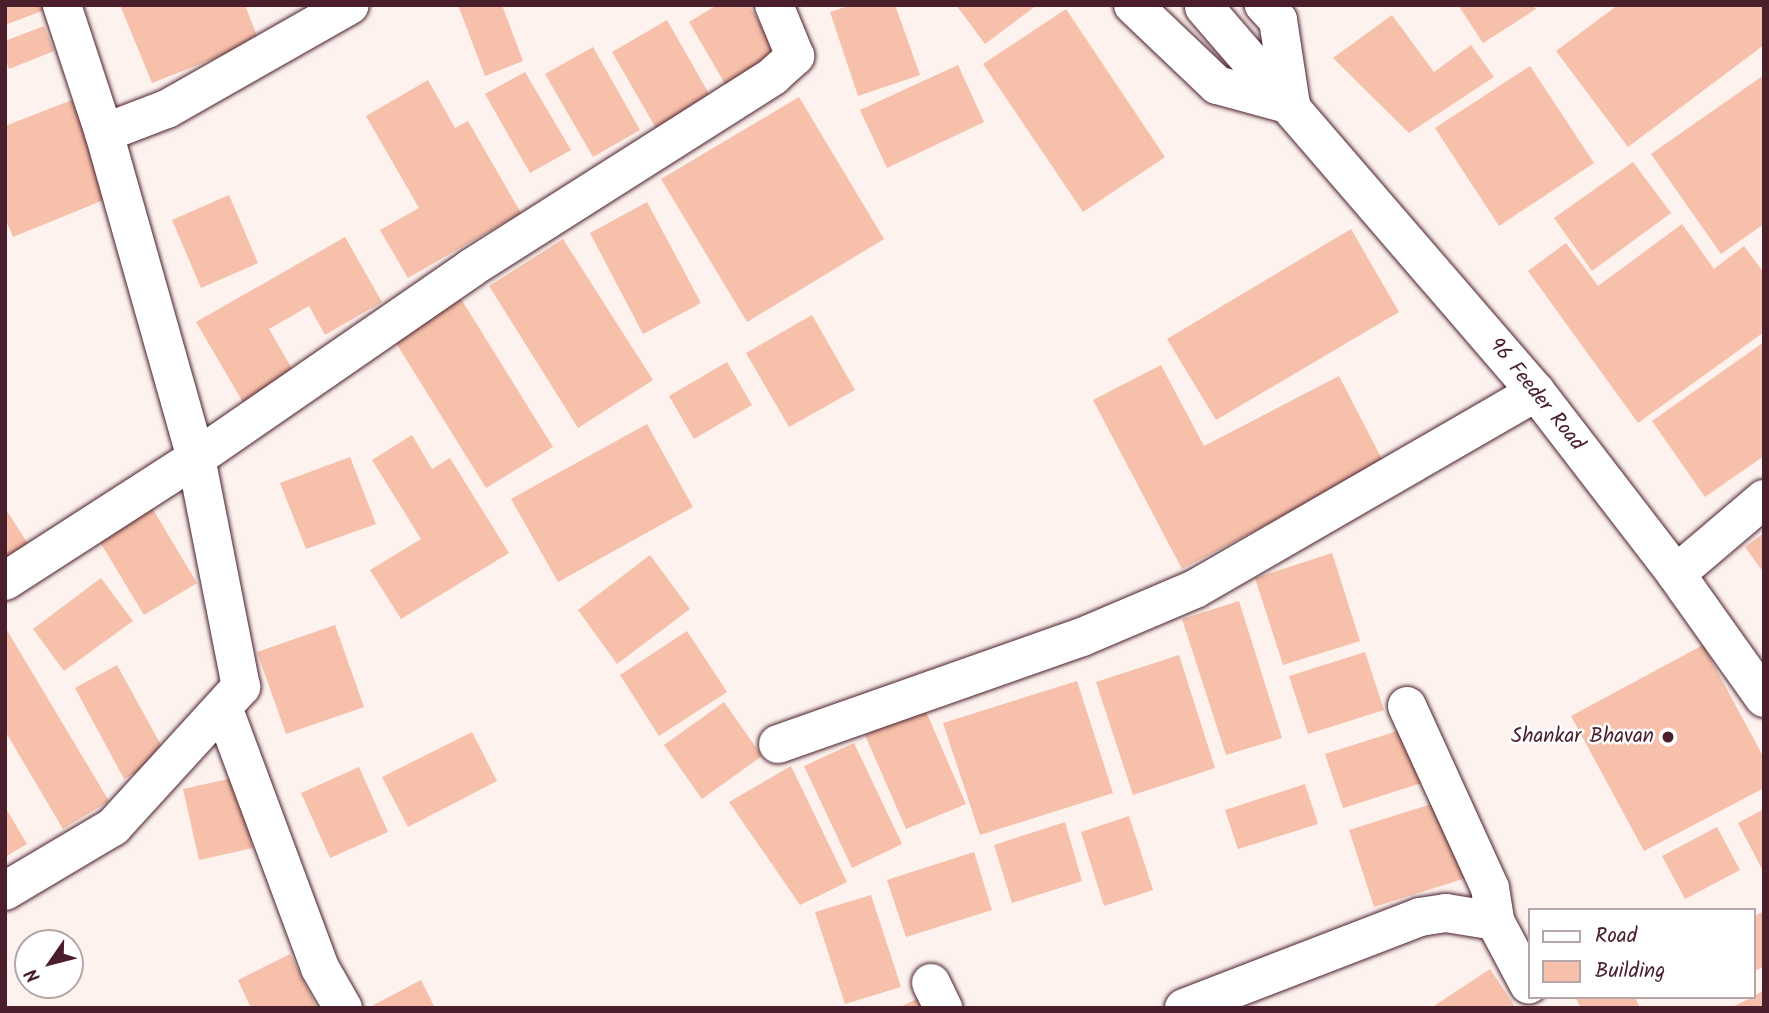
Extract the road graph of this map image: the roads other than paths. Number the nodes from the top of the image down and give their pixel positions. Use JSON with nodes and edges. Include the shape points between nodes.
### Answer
{"nodes":[{"id":1,"x":62,"y":5,"type":"edge"},
{"id":2,"x":350,"y":5,"type":"edge"},
{"id":3,"x":774,"y":5,"type":"edge"},
{"id":4,"x":1133,"y":5,"type":"edge"},
{"id":5,"x":1264,"y":5,"type":"edge"},
{"id":6,"x":1204,"y":7,"type":"dead end"},
{"id":7,"x":1291,"y":105,"type":"junction"},
{"id":8,"x":104,"y":133,"type":"junction"},
{"id":9,"x":1536,"y":392,"type":"junction"},
{"id":10,"x":196,"y":458,"type":"junction"},
{"id":11,"x":1764,"y":499,"type":"edge"},
{"id":12,"x":1676,"y":574,"type":"junction"},
{"id":13,"x":5,"y":580,"type":"edge"},
{"id":14,"x":1764,"y":698,"type":"edge"},
{"id":15,"x":1407,"y":706,"type":"dead end"},
{"id":16,"x":223,"y":707,"type":"junction"},
{"id":17,"x":778,"y":744,"type":"dead end"},
{"id":18,"x":5,"y":891,"type":"edge"},
{"id":19,"x":1495,"y":920,"type":"junction"},
{"id":20,"x":1528,"y":983,"type":"edge"},
{"id":21,"x":343,"y":1008,"type":"edge"},
{"id":22,"x":1184,"y":1008,"type":"edge"}],
"edges":[{"from":1,"to":8,"type":"street"},
{"from":2,"to":8,"type":"street","via":[[167,109]]},
{"from":3,"to":10,"type":"street","via":[[795,57],[773,76],[471,268]]},
{"from":4,"to":7,"type":"street","via":[[1217,85]]},
{"from":5,"to":7,"type":"street","via":[[1278,20]]},
{"from":6,"to":7,"type":"street","name":"96 Feeder Road"},
{"from":7,"to":9,"type":"street","name":"96 Feeder Road"},
{"from":8,"to":10,"type":"street"},
{"from":9,"to":12,"type":"street","name":"96 Feeder Road"},
{"from":9,"to":17,"type":"street","via":[[1195,589],[1082,637]]},
{"from":10,"to":13,"type":"street"},
{"from":10,"to":16,"type":"street","via":[[241,687]]},
{"from":11,"to":12,"type":"street"},
{"from":12,"to":14,"type":"street","name":"96 Feeder Road"},
{"from":15,"to":19,"type":"street","via":[[1490,888]]},
{"from":16,"to":18,"type":"street","via":[[113,827]]},
{"from":16,"to":21,"type":"street","via":[[320,968]]},
{"from":19,"to":20,"type":"street"},
{"from":19,"to":22,"type":"street","via":[[1446,912],[1420,917]]}]}
